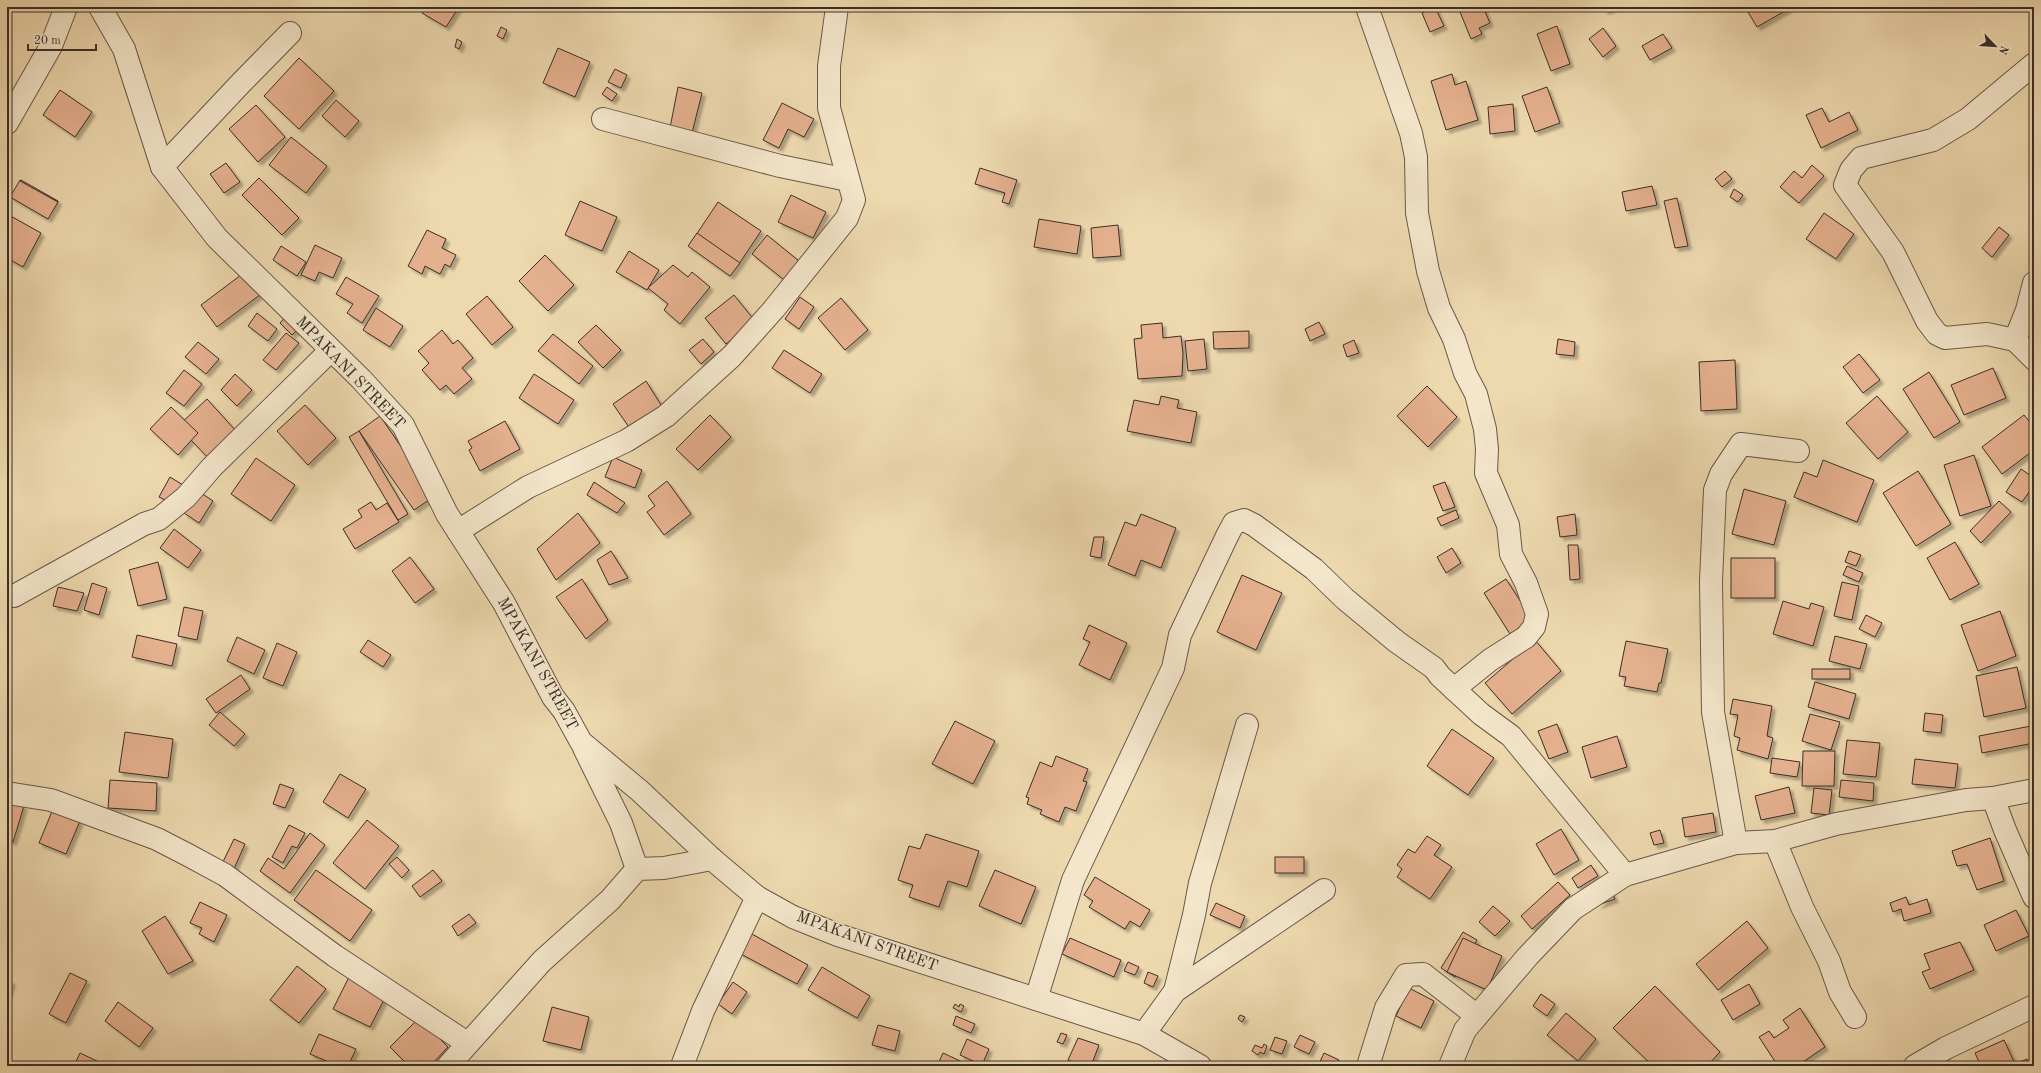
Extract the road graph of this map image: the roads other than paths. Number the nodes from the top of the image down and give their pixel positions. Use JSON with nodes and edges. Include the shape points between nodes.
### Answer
{"nodes":[{"id":1,"x":66,"y":7,"type":"edge"},
{"id":2,"x":100,"y":7,"type":"edge"},
{"id":3,"x":837,"y":7,"type":"edge"},
{"id":4,"x":1367,"y":7,"type":"edge"},
{"id":5,"x":290,"y":33,"type":"dead end"},
{"id":6,"x":2034,"y":64,"type":"edge"},
{"id":7,"x":603,"y":119,"type":"dead end"},
{"id":8,"x":7,"y":123,"type":"edge"},
{"id":9,"x":162,"y":167,"type":"junction"},
{"id":10,"x":848,"y":180,"type":"junction"},
{"id":11,"x":2034,"y":283,"type":"edge"},
{"id":12,"x":2015,"y":340,"type":"junction"},
{"id":13,"x":330,"y":351,"type":"junction"},
{"id":14,"x":2034,"y":359,"type":"edge"},
{"id":15,"x":1798,"y":451,"type":"dead end"},
{"id":16,"x":458,"y":531,"type":"junction"},
{"id":17,"x":9,"y":599,"type":"edge"},
{"id":18,"x":1454,"y":689,"type":"junction"},
{"id":19,"x":1247,"y":726,"type":"dead end"},
{"id":20,"x":581,"y":742,"type":"junction"},
{"id":21,"x":2034,"y":790,"type":"edge"},
{"id":22,"x":7,"y":793,"type":"edge"},
{"id":23,"x":1993,"y":798,"type":"junction"},
{"id":24,"x":1775,"y":841,"type":"junction"},
{"id":25,"x":1736,"y":843,"type":"junction"},
{"id":26,"x":712,"y":858,"type":"junction"},
{"id":27,"x":637,"y":870,"type":"junction"},
{"id":28,"x":1625,"y":875,"type":"junction"},
{"id":29,"x":1324,"y":890,"type":"dead end"},
{"id":30,"x":757,"y":896,"type":"junction"},
{"id":31,"x":2034,"y":897,"type":"edge"},
{"id":32,"x":1175,"y":991,"type":"junction"},
{"id":33,"x":1036,"y":999,"type":"junction"},
{"id":34,"x":2034,"y":1006,"type":"edge"},
{"id":35,"x":1477,"y":1016,"type":"junction"},
{"id":36,"x":1855,"y":1017,"type":"dead end"},
{"id":37,"x":1144,"y":1034,"type":"junction"},
{"id":38,"x":467,"y":1043,"type":"junction"},
{"id":39,"x":448,"y":1066,"type":"edge"},
{"id":40,"x":682,"y":1066,"type":"edge"},
{"id":41,"x":1200,"y":1066,"type":"edge"},
{"id":42,"x":1368,"y":1066,"type":"edge"},
{"id":43,"x":1450,"y":1066,"type":"edge"},
{"id":44,"x":1915,"y":1066,"type":"edge"}],
"edges":[{"from":1,"to":8,"type":"street","via":[[51,46]]},
{"from":2,"to":9,"type":"street","name":"MPAKANI STREET","via":[[124,49]]},
{"from":3,"to":10,"type":"street","via":[[829,66],[829,108]]},
{"from":4,"to":18,"type":"street","via":[[1411,133],[1416,157],[1417,213],[1428,271],[1439,308],[1476,394],[1485,429],[1486,473],[1508,526],[1511,554],[1526,583],[1537,614],[1534,627],[1526,637],[1490,660]]},
{"from":5,"to":9,"type":"street"},
{"from":6,"to":12,"type":"street","via":[[1968,119],[1933,140],[1861,158],[1851,170],[1845,185],[1893,252],[1927,321],[1937,334],[1945,338],[1987,334]]},
{"from":7,"to":10,"type":"street","via":[[780,166]]},
{"from":9,"to":13,"type":"street","name":"MPAKANI STREET","via":[[217,238]]},
{"from":10,"to":16,"type":"street","via":[[854,200],[847,218],[826,246],[774,310],[732,356],[666,416],[626,441],[528,487]]},
{"from":11,"to":12,"type":"street"},
{"from":12,"to":14,"type":"street"},
{"from":13,"to":16,"type":"street","name":"MPAKANI STREET","via":[[403,425]]},
{"from":13,"to":17,"type":"street","via":[[186,496],[159,519],[144,524]]},
{"from":15,"to":25,"type":"street","via":[[1741,444],[1725,468],[1715,490],[1711,581],[1713,712]]},
{"from":16,"to":20,"type":"street","name":"MPAKANI STREET","via":[[504,603],[553,697]]},
{"from":18,"to":28,"type":"street","via":[[1481,714],[1511,736]]},
{"from":18,"to":33,"type":"street","via":[[1434,668],[1397,642],[1314,570],[1254,525],[1244,520],[1234,523],[1180,635],[1173,668],[1073,880]]},
{"from":19,"to":32,"type":"street","via":[[1200,883]]},
{"from":20,"to":26,"type":"street","name":"MPAKANI STREET","via":[[640,791]]},
{"from":20,"to":27,"type":"street","via":[[621,823]]},
{"from":21,"to":23,"type":"street"},
{"from":22,"to":38,"type":"street","via":[[52,800],[157,839],[188,855],[225,876],[335,956]]},
{"from":23,"to":24,"type":"street","via":[[1966,800],[1836,824]]},
{"from":23,"to":31,"type":"street"},
{"from":24,"to":25,"type":"street"},
{"from":24,"to":36,"type":"street","via":[[1802,907],[1829,961],[1840,992]]},
{"from":25,"to":28,"type":"street"},
{"from":26,"to":27,"type":"street","via":[[664,868]]},
{"from":26,"to":30,"type":"street","name":"MPAKANI STREET"},
{"from":27,"to":38,"type":"street","via":[[610,900],[542,961]]},
{"from":28,"to":35,"type":"street","via":[[1573,909]]},
{"from":29,"to":32,"type":"street"},
{"from":30,"to":33,"type":"street","name":"MPAKANI STREET","via":[[793,917],[838,935]]},
{"from":30,"to":40,"type":"street","via":[[703,1011]]},
{"from":32,"to":37,"type":"street"},
{"from":33,"to":37,"type":"street","name":"MPAKANI STREET"},
{"from":34,"to":44,"type":"street","via":[[1946,1048]]},
{"from":35,"to":42,"type":"street","via":[[1423,974],[1406,975],[1386,1008]]},
{"from":35,"to":43,"type":"street","via":[[1465,1030]]},
{"from":37,"to":41,"type":"street","name":"MPAKANI STREET"},
{"from":38,"to":39,"type":"street"}]}
